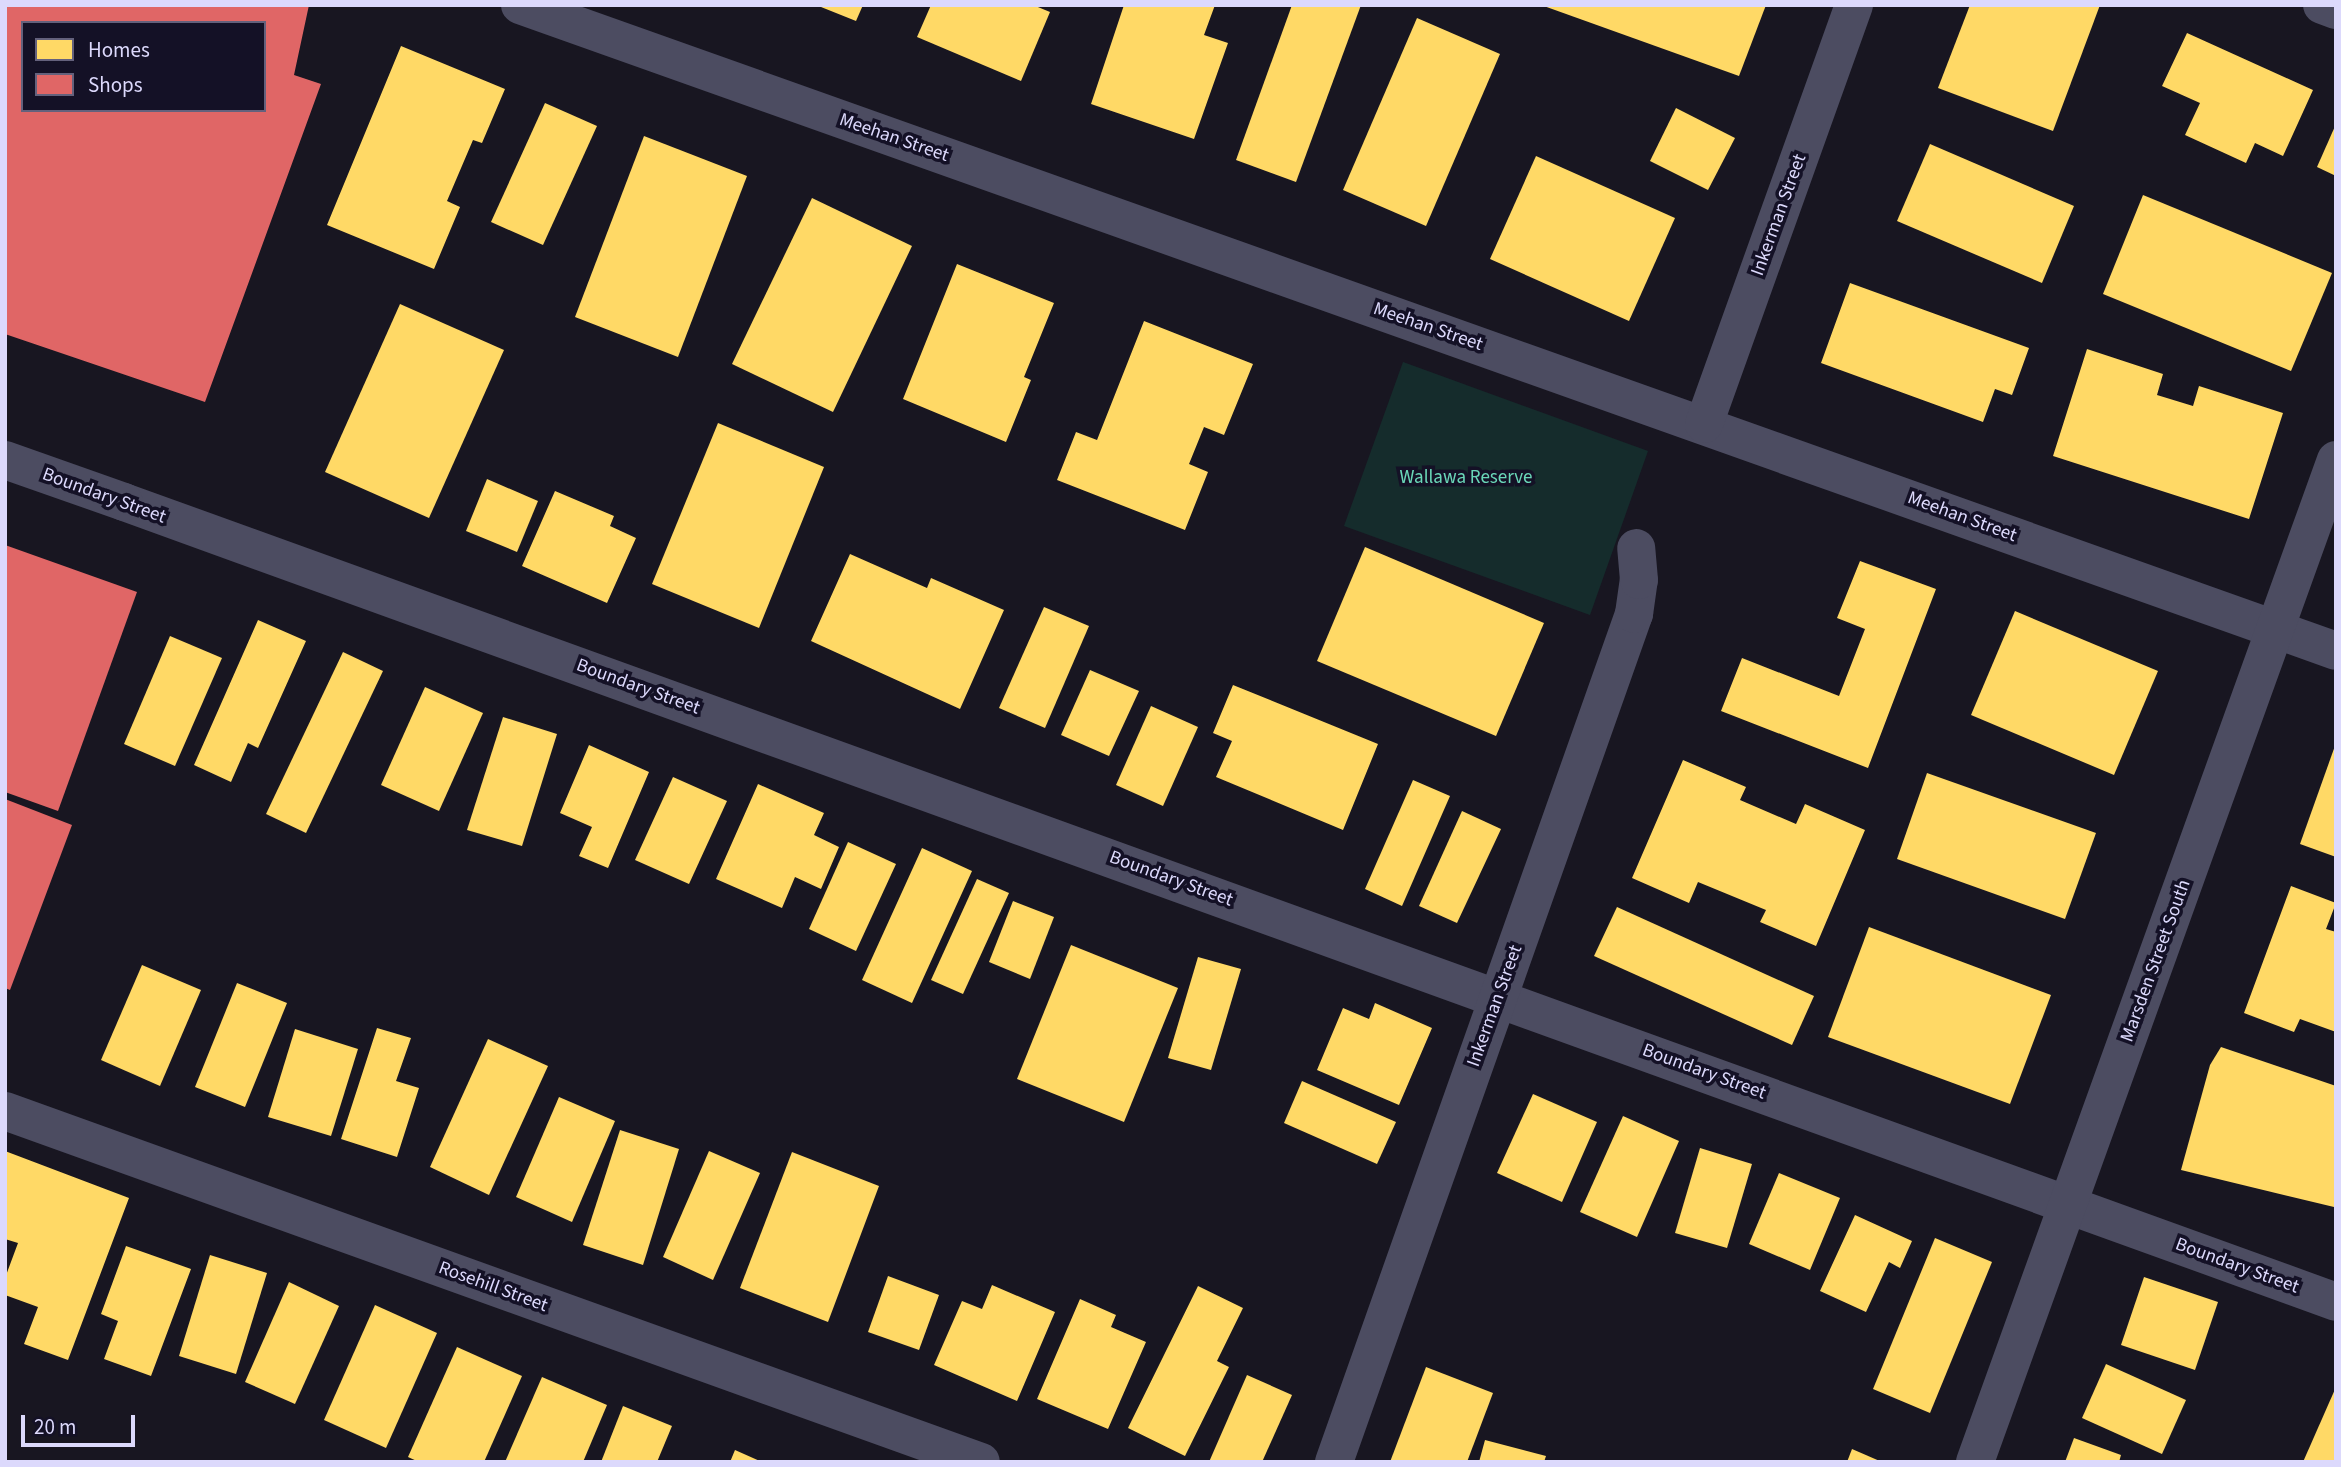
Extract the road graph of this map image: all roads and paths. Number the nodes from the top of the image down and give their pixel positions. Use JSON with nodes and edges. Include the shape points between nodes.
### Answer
{"nodes":[{"id":1,"x":520,"y":5,"type":"edge"},
{"id":2,"x":1854,"y":5,"type":"edge"},
{"id":3,"x":2322,"y":5,"type":"edge"},
{"id":4,"x":2336,"y":10,"type":"edge"},
{"id":5,"x":1704,"y":424,"type":"junction"},
{"id":6,"x":5,"y":460,"type":"edge"},
{"id":7,"x":2336,"y":460,"type":"edge"},
{"id":8,"x":1636,"y":548,"type":"dead end"},
{"id":9,"x":2277,"y":629,"type":"junction"},
{"id":10,"x":2336,"y":651,"type":"edge"},
{"id":11,"x":1499,"y":997,"type":"junction"},
{"id":12,"x":5,"y":1111,"type":"edge"},
{"id":13,"x":2067,"y":1205,"type":"junction"},
{"id":14,"x":2336,"y":1302,"type":"edge"},
{"id":15,"x":981,"y":1462,"type":"edge"},
{"id":16,"x":1334,"y":1462,"type":"edge"},
{"id":17,"x":1975,"y":1462,"type":"edge"}],
"edges":[{"from":1,"to":5,"type":"street","name":"Meehan Street"},
{"from":2,"to":5,"type":"street","name":"Inkerman Street"},
{"from":3,"to":4,"type":"street"},
{"from":5,"to":9,"type":"street","name":"Meehan Street"},
{"from":6,"to":11,"type":"street","name":"Boundary Street"},
{"from":7,"to":9,"type":"street","name":"Marsden Street South"},
{"from":8,"to":11,"type":"street","name":"Inkerman Street","via":[[1639,580],[1634,614]]},
{"from":9,"to":10,"type":"street","name":"Meehan Street"},
{"from":9,"to":13,"type":"street","name":"Marsden Street South"},
{"from":11,"to":13,"type":"street","name":"Boundary Street"},
{"from":11,"to":16,"type":"street","name":"Inkerman Street"},
{"from":12,"to":15,"type":"street","name":"Rosehill Street"},
{"from":13,"to":14,"type":"street","name":"Boundary Street"},
{"from":13,"to":17,"type":"street","name":"Marsden Street South"}]}
